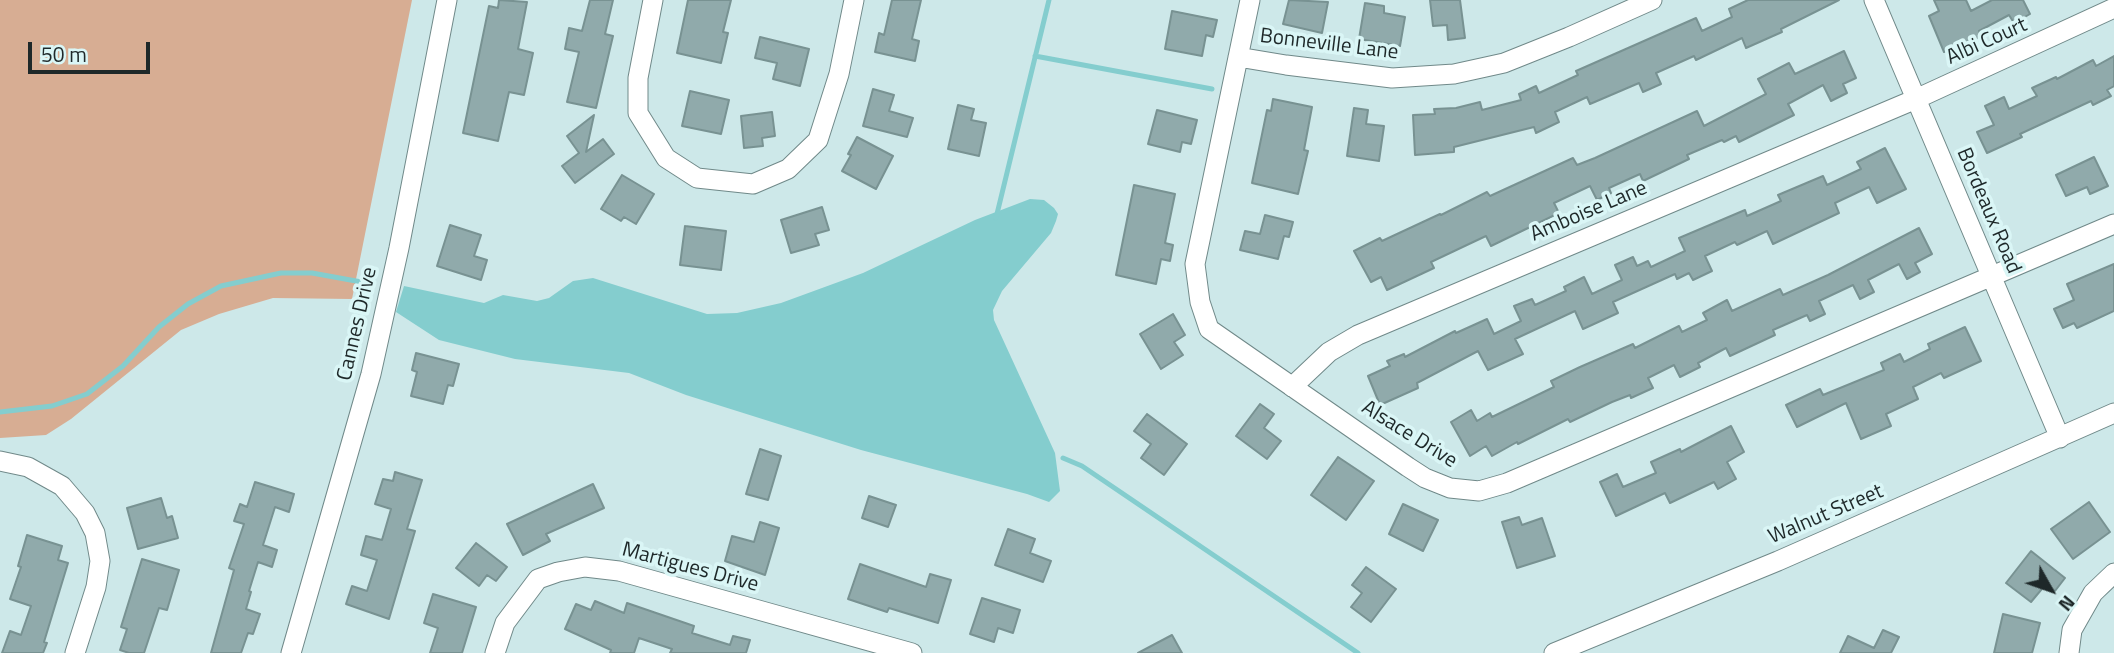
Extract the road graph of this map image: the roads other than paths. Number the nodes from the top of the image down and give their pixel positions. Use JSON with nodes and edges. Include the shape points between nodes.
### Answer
{"nodes":[{"id":1,"x":447,"y":0,"type":"edge"},
{"id":2,"x":653,"y":0,"type":"edge"},
{"id":3,"x":853,"y":0,"type":"edge"},
{"id":4,"x":1250,"y":0,"type":"edge"},
{"id":5,"x":1652,"y":0,"type":"edge"},
{"id":6,"x":1874,"y":0,"type":"edge"},
{"id":7,"x":2114,"y":8,"type":"edge"},
{"id":8,"x":1238,"y":57,"type":"junction"},
{"id":9,"x":1916,"y":99,"type":"junction"},
{"id":10,"x":2114,"y":224,"type":"edge"},
{"id":11,"x":1991,"y":278,"type":"junction"},
{"id":12,"x":1292,"y":387,"type":"junction"},
{"id":13,"x":2114,"y":414,"type":"edge"},
{"id":14,"x":2060,"y":438,"type":"junction"},
{"id":15,"x":0,"y":461,"type":"edge"},
{"id":16,"x":2114,"y":573,"type":"edge"},
{"id":17,"x":75,"y":653,"type":"edge"},
{"id":18,"x":291,"y":653,"type":"edge"},
{"id":19,"x":495,"y":653,"type":"edge"},
{"id":20,"x":912,"y":653,"type":"edge"},
{"id":21,"x":1554,"y":653,"type":"edge"},
{"id":22,"x":2069,"y":653,"type":"edge"}],
"edges":[{"from":1,"to":18,"type":"street","name":"Cannes Drive","via":[[371,374]]},
{"from":2,"to":3,"type":"street","via":[[638,78],[638,113],[666,159],[697,178],[752,184],[788,169],[818,141],[839,74]]},
{"from":4,"to":8,"type":"street","name":"Alsace Drive"},
{"from":5,"to":8,"type":"street","name":"Bonneville Lane","via":[[1504,63],[1454,74],[1392,78]]},
{"from":6,"to":9,"type":"street","name":"Bordeaux Road"},
{"from":7,"to":9,"type":"street","name":"Albi Court"},
{"from":8,"to":12,"type":"street","name":"Alsace Drive","via":[[1195,264],[1200,302],[1209,329]]},
{"from":9,"to":11,"type":"street","name":"Bordeaux Road"},
{"from":9,"to":12,"type":"street","name":"Amboise Lane","via":[[1358,335],[1329,352]]},
{"from":10,"to":11,"type":"street"},
{"from":11,"to":12,"type":"street","name":"Alsace Drive","via":[[1544,468],[1479,491],[1450,488],[1425,478]]},
{"from":11,"to":14,"type":"street","name":"Bordeaux Road"},
{"from":13,"to":14,"type":"street","name":"Walnut Street"},
{"from":14,"to":21,"type":"street","name":"Walnut Street"},
{"from":15,"to":17,"type":"street","via":[[28,467],[62,486],[95,533],[100,561],[96,587]]},
{"from":16,"to":22,"type":"street","via":[[2093,593],[2072,630]]},
{"from":19,"to":20,"type":"street","name":"Martigues Drive","via":[[505,623],[538,579],[585,567],[619,571]]}]}
